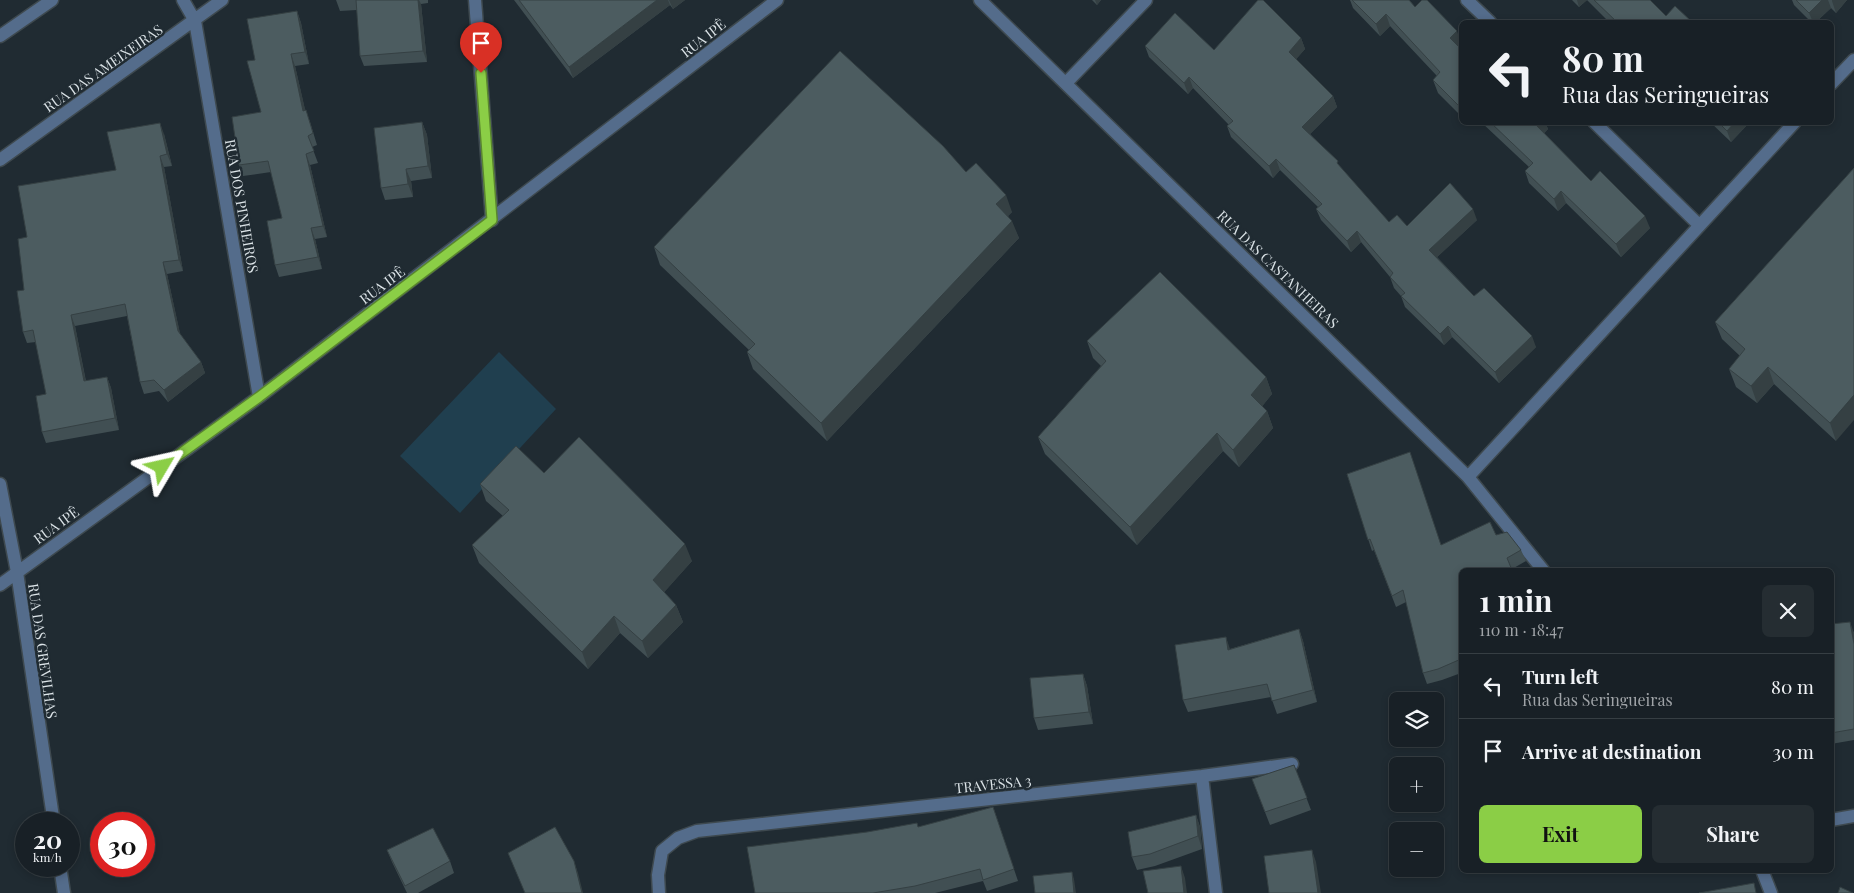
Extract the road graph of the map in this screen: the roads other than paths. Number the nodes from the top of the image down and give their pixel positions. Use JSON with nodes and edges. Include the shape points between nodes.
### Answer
{"nodes":[{"id":1,"x":52,"y":0,"type":"edge"},
{"id":2,"x":183,"y":0,"type":"edge"},
{"id":3,"x":222,"y":0,"type":"edge"},
{"id":4,"x":475,"y":0,"type":"edge"},
{"id":5,"x":776,"y":0,"type":"edge"},
{"id":6,"x":980,"y":0,"type":"edge"},
{"id":7,"x":1146,"y":0,"type":"edge"},
{"id":8,"x":1467,"y":0,"type":"edge"},
{"id":9,"x":1488,"y":20,"type":"edge"},
{"id":10,"x":195,"y":21,"type":"junction"},
{"id":11,"x":0,"y":36,"type":"edge"},
{"id":12,"x":1854,"y":60,"type":"edge"},
{"id":13,"x":1834,"y":81,"type":"edge"},
{"id":14,"x":1066,"y":83,"type":"junction"},
{"id":15,"x":1597,"y":125,"type":"edge"},
{"id":16,"x":1792,"y":125,"type":"edge"},
{"id":17,"x":0,"y":160,"type":"edge"},
{"id":18,"x":492,"y":220,"type":"junction"},
{"id":19,"x":1699,"y":224,"type":"junction"},
{"id":20,"x":259,"y":397,"type":"junction"},
{"id":21,"x":1468,"y":477,"type":"junction"},
{"id":22,"x":0,"y":484,"type":"edge"},
{"id":23,"x":1541,"y":568,"type":"edge"},
{"id":24,"x":16,"y":572,"type":"junction"},
{"id":25,"x":0,"y":586,"type":"edge"},
{"id":26,"x":1292,"y":764,"type":"edge"},
{"id":27,"x":1202,"y":776,"type":"junction"},
{"id":28,"x":52,"y":812,"type":"edge"},
{"id":29,"x":1854,"y":816,"type":"edge"},
{"id":30,"x":1834,"y":819,"type":"edge"},
{"id":31,"x":1763,"y":873,"type":"edge"},
{"id":32,"x":62,"y":877,"type":"edge"},
{"id":33,"x":64,"y":893,"type":"edge"},
{"id":34,"x":660,"y":893,"type":"edge"},
{"id":35,"x":1216,"y":893,"type":"edge"},
{"id":36,"x":1771,"y":893,"type":"edge"}],
"edges":[{"from":1,"to":11,"type":"street"},
{"from":2,"to":10,"type":"street"},
{"from":3,"to":10,"type":"street","name":"RUA DAS AMEIXEIRAS"},
{"from":4,"to":18,"type":"street"},
{"from":5,"to":18,"type":"street","name":"RUA IPÊ"},
{"from":6,"to":14,"type":"street","name":"RUA DAS CASTANHEIRAS"},
{"from":7,"to":14,"type":"street"},
{"from":8,"to":9,"type":"street"},
{"from":10,"to":17,"type":"street","name":"RUA DAS AMEIXEIRAS"},
{"from":10,"to":20,"type":"street","name":"RUA DOS PINHEIROS"},
{"from":12,"to":13,"type":"street"},
{"from":14,"to":21,"type":"street","name":"RUA DAS CASTANHEIRAS"},
{"from":15,"to":19,"type":"street"},
{"from":16,"to":19,"type":"street"},
{"from":18,"to":20,"type":"street","name":"RUA IPÊ"},
{"from":19,"to":21,"type":"street"},
{"from":20,"to":24,"type":"street","name":"RUA IPÊ"},
{"from":21,"to":23,"type":"street","name":"RUA DAS CASTANHEIRAS"},
{"from":22,"to":24,"type":"street","name":"RUA DAS GREVILHAS"},
{"from":24,"to":25,"type":"street","name":"RUA IPÊ"},
{"from":24,"to":28,"type":"street","name":"RUA DAS GREVILHAS"},
{"from":26,"to":27,"type":"street","name":"TRAVESSA 3"},
{"from":27,"to":34,"type":"street","name":"TRAVESSA 3","via":[[697,831],[678,838],[662,851],[658,875]]},
{"from":27,"to":35,"type":"street"},
{"from":29,"to":30,"type":"street"},
{"from":31,"to":36,"type":"street"},
{"from":32,"to":33,"type":"street"}]}
